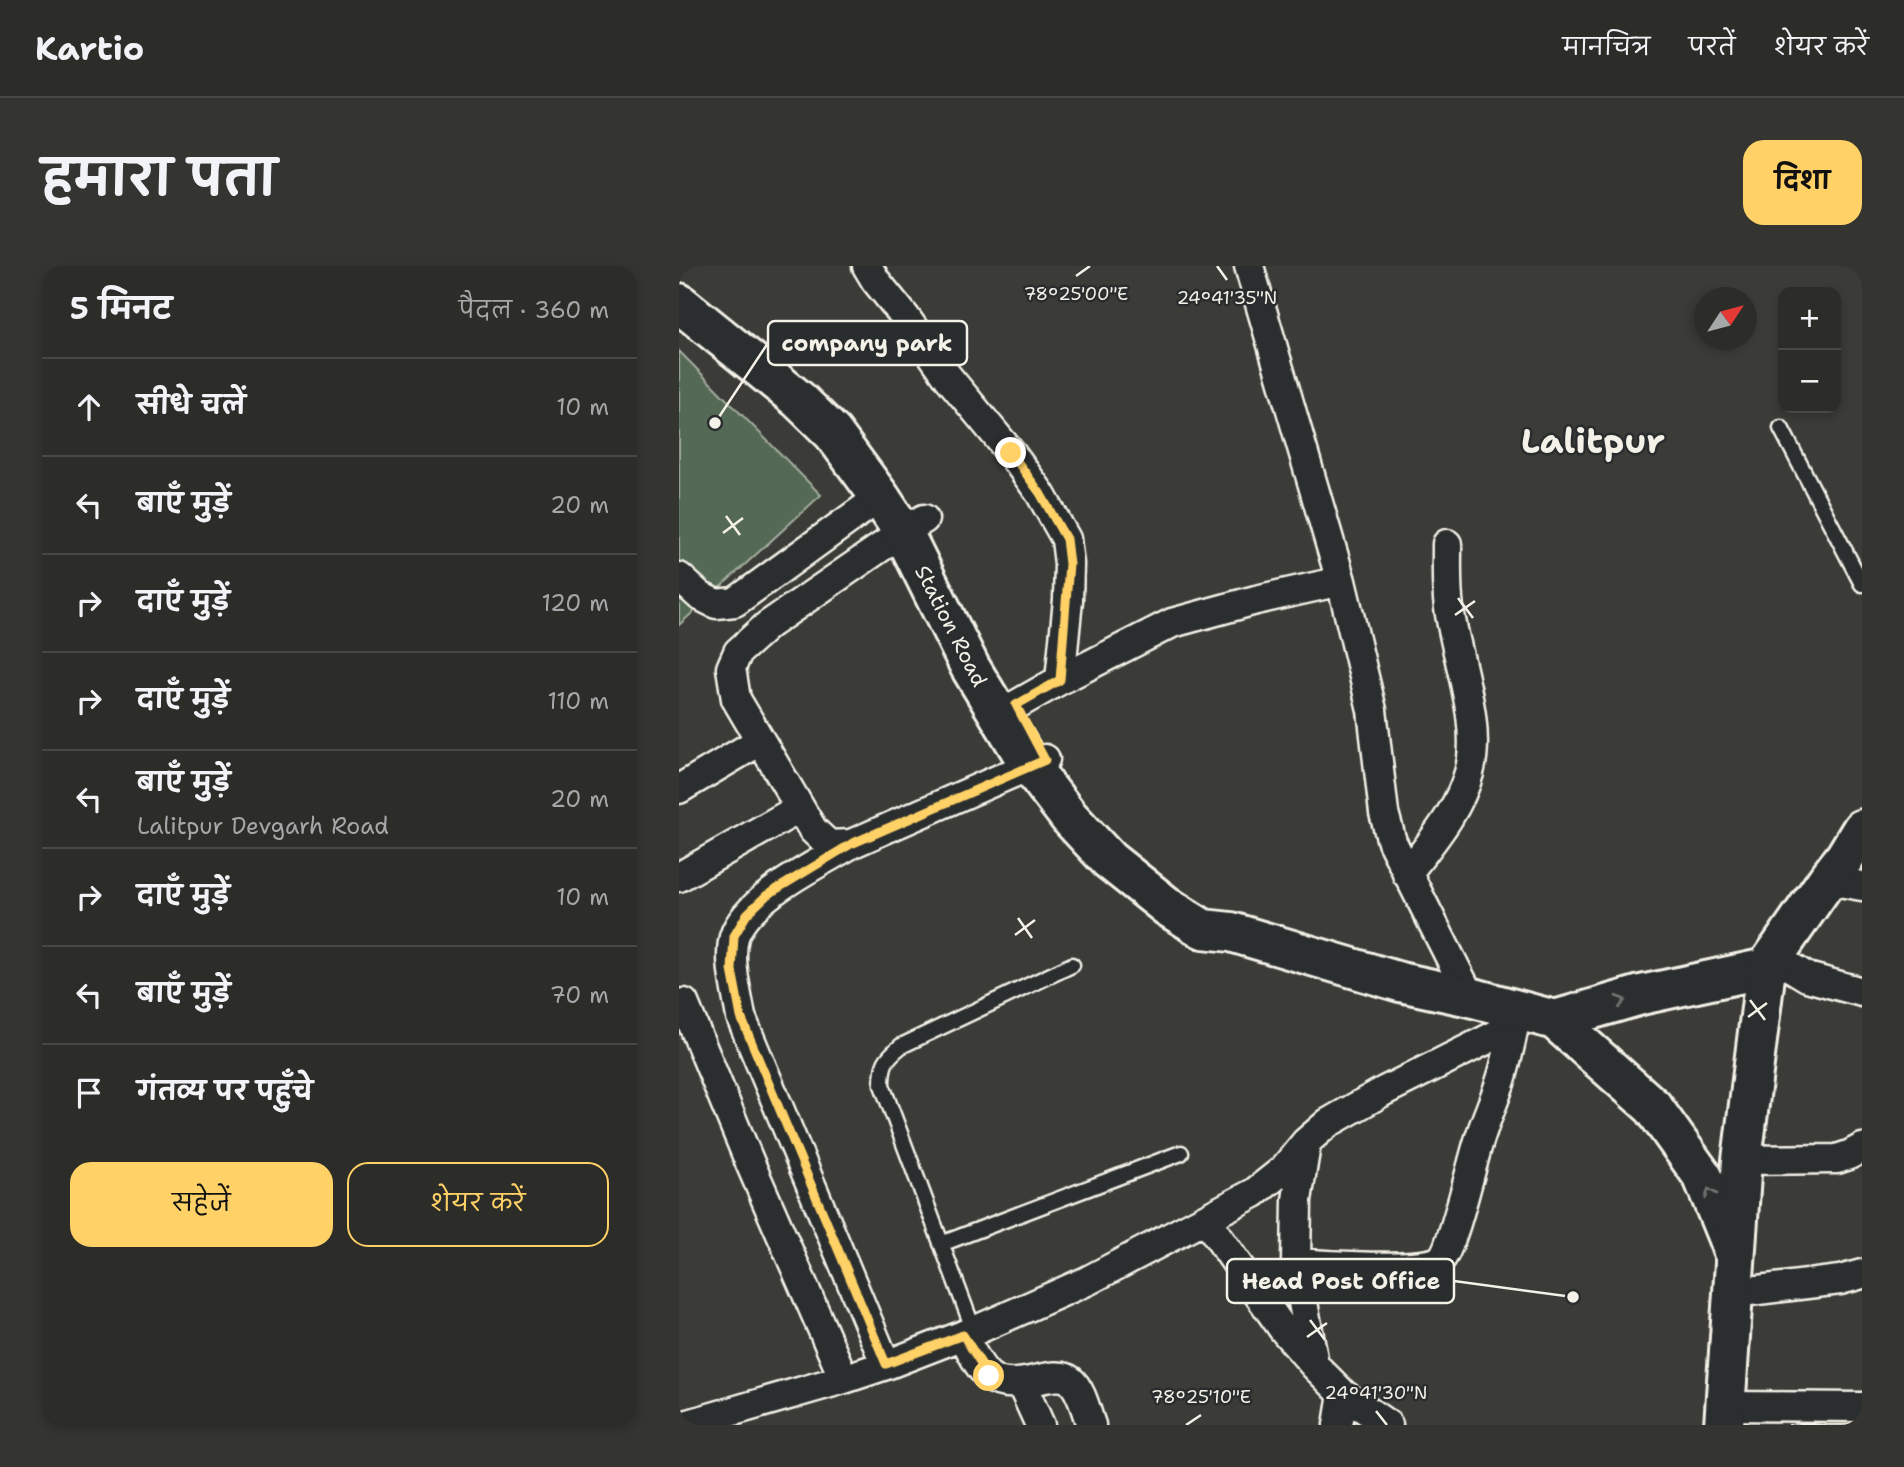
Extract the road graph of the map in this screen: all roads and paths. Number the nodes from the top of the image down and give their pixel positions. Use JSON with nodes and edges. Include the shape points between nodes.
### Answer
{"nodes":[{"id":1,"x":867,"y":266,"type":"edge"},
{"id":2,"x":1249,"y":266,"type":"edge"},
{"id":3,"x":679,"y":277,"type":"edge"},
{"id":4,"x":679,"y":303,"type":"edge"},
{"id":5,"x":1780,"y":428,"type":"dead end"},
{"id":6,"x":880,"y":497,"type":"junction"},
{"id":7,"x":913,"y":526,"type":"junction"},
{"id":8,"x":1447,"y":544,"type":"dead end"},
{"id":9,"x":679,"y":577,"type":"edge"},
{"id":10,"x":1341,"y":581,"type":"junction"},
{"id":11,"x":1862,"y":584,"type":"edge"},
{"id":12,"x":1060,"y":680,"type":"junction"},
{"id":13,"x":1016,"y":705,"type":"junction"},
{"id":14,"x":760,"y":741,"type":"junction"},
{"id":15,"x":1037,"y":763,"type":"junction"},
{"id":16,"x":679,"y":789,"type":"edge"},
{"id":17,"x":800,"y":808,"type":"junction"},
{"id":18,"x":1862,"y":830,"type":"edge"},
{"id":19,"x":851,"y":844,"type":"junction"},
{"id":20,"x":1407,"y":874,"type":"junction"},
{"id":21,"x":679,"y":877,"type":"edge"},
{"id":22,"x":1845,"y":883,"type":"edge"},
{"id":23,"x":1770,"y":962,"type":"junction"},
{"id":24,"x":1072,"y":965,"type":"dead end"},
{"id":25,"x":1862,"y":992,"type":"edge"},
{"id":26,"x":1470,"y":997,"type":"junction"},
{"id":27,"x":684,"y":1003,"type":"dead end"},
{"id":28,"x":1531,"y":1019,"type":"junction"},
{"id":29,"x":1306,"y":1142,"type":"junction"},
{"id":30,"x":1862,"y":1148,"type":"edge"},
{"id":31,"x":1181,"y":1153,"type":"dead end"},
{"id":32,"x":1742,"y":1160,"type":"junction"},
{"id":33,"x":1206,"y":1220,"type":"junction"},
{"id":34,"x":941,"y":1244,"type":"junction"},
{"id":35,"x":1296,"y":1264,"type":"junction"},
{"id":36,"x":1734,"y":1274,"type":"junction"},
{"id":37,"x":1862,"y":1274,"type":"edge"},
{"id":38,"x":968,"y":1333,"type":"junction"},
{"id":39,"x":886,"y":1364,"type":"junction"},
{"id":40,"x":1314,"y":1365,"type":"junction"},
{"id":41,"x":844,"y":1380,"type":"junction"},
{"id":42,"x":1021,"y":1383,"type":"junction"},
{"id":43,"x":1343,"y":1394,"type":"junction"},
{"id":44,"x":1862,"y":1407,"type":"edge"},
{"id":45,"x":1724,"y":1416,"type":"edge"},
{"id":46,"x":688,"y":1425,"type":"edge"},
{"id":47,"x":1040,"y":1425,"type":"edge"},
{"id":48,"x":1091,"y":1425,"type":"edge"},
{"id":49,"x":1338,"y":1425,"type":"edge"},
{"id":50,"x":1388,"y":1425,"type":"edge"}],
"edges":[{"from":1,"to":12,"type":"street","via":[[1040,493],[1066,539],[1069,564]]},
{"from":2,"to":10,"type":"street"},
{"from":3,"to":7,"type":"main road","via":[[762,339],[843,411]]},
{"from":4,"to":6,"type":"main road","name":"Station Road","via":[[833,432]]},
{"from":5,"to":11,"type":"lane"},
{"from":6,"to":7,"type":"main road","name":"Station Road"},
{"from":6,"to":9,"type":"street","via":[[735,602],[716,604]]},
{"from":7,"to":13,"type":"main road"},
{"from":7,"to":14,"type":"street","via":[[768,625],[738,652],[731,667],[736,699]]},
{"from":7,"to":15,"type":"main road","name":"Station Road","via":[[970,667]]},
{"from":8,"to":20,"type":"street","via":[[1449,606],[1473,738],[1470,772],[1452,813]]},
{"from":10,"to":12,"type":"street","via":[[1172,623]]},
{"from":10,"to":20,"type":"street","via":[[1372,710],[1384,813],[1391,842]]},
{"from":12,"to":13,"type":"street"},
{"from":13,"to":15,"type":"main road"},
{"from":14,"to":16,"type":"street"},
{"from":14,"to":17,"type":"street"},
{"from":15,"to":19,"type":"street"},
{"from":15,"to":26,"type":"main road","via":[[1108,834],[1212,912],[1231,932],[1400,982]]},
{"from":17,"to":19,"type":"street","via":[[829,845]]},
{"from":17,"to":21,"type":"street"},
{"from":18,"to":22,"type":"main road","via":[[1845,858]]},
{"from":19,"to":39,"type":"street","via":[[767,895],[747,914],[734,936],[732,970],[741,1017]]},
{"from":20,"to":26,"type":"street"},
{"from":22,"to":23,"type":"main road"},
{"from":23,"to":25,"type":"street"},
{"from":28,"to":23,"type":"main road","one_way":true},
{"from":23,"to":32,"type":"main road"},
{"from":24,"to":34,"type":"lane","via":[[901,1046],[882,1068],[882,1085]]},
{"from":26,"to":28,"type":"main road"},
{"from":27,"to":41,"type":"street"},
{"from":28,"to":29,"type":"street","via":[[1384,1091],[1328,1123]]},
{"from":28,"to":35,"type":"street","via":[[1500,1081],[1440,1260],[1418,1266]]},
{"from":36,"to":28,"type":"main road","one_way":true,"via":[[1703,1177],[1653,1107]]},
{"from":29,"to":33,"type":"street","via":[[1283,1170],[1254,1193]]},
{"from":29,"to":35,"type":"street","via":[[1297,1200]]},
{"from":30,"to":32,"type":"street","via":[[1837,1158]]},
{"from":31,"to":34,"type":"lane"},
{"from":32,"to":36,"type":"main road"},
{"from":33,"to":38,"type":"street"},
{"from":33,"to":40,"type":"street"},
{"from":34,"to":38,"type":"lane"},
{"from":35,"to":40,"type":"street"},
{"from":36,"to":37,"type":"street","via":[[1840,1280]]},
{"from":36,"to":45,"type":"main road"},
{"from":38,"to":39,"type":"street"},
{"from":38,"to":42,"type":"street","via":[[989,1376]]},
{"from":39,"to":41,"type":"street"},
{"from":40,"to":43,"type":"street"},
{"from":41,"to":46,"type":"street"},
{"from":42,"to":47,"type":"street"},
{"from":42,"to":48,"type":"street","via":[[1050,1377],[1069,1379]]},
{"from":43,"to":49,"type":"street"},
{"from":43,"to":50,"type":"street"},
{"from":44,"to":45,"type":"street"}]}
